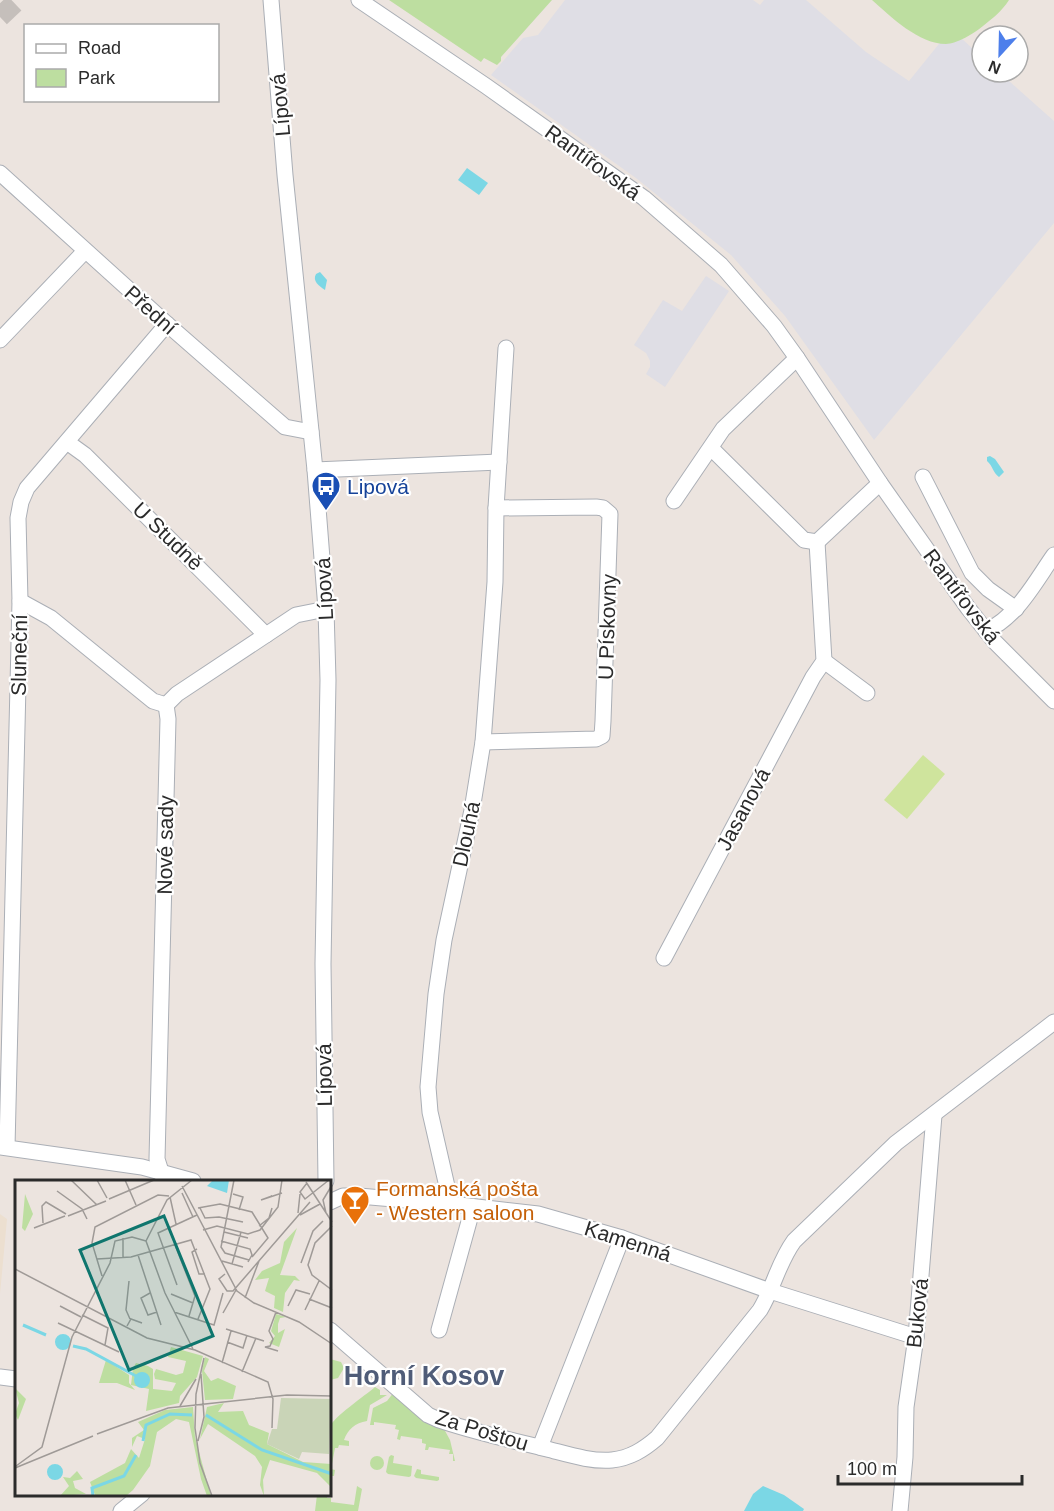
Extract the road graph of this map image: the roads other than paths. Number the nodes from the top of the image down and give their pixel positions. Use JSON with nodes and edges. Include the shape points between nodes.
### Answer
{"nodes":[{"id":1,"x":271,"y":0,"type":"edge"},
{"id":2,"x":359,"y":0,"type":"edge"},
{"id":3,"x":0,"y":173,"type":"edge"},
{"id":4,"x":85,"y":251,"type":"junction"},
{"id":5,"x":167,"y":324,"type":"junction"},
{"id":6,"x":0,"y":340,"type":"edge"},
{"id":7,"x":506,"y":348,"type":"dead end"},
{"id":8,"x":797,"y":358,"type":"junction"},
{"id":9,"x":311,"y":432,"type":"junction"},
{"id":10,"x":67,"y":442,"type":"junction"},
{"id":11,"x":711,"y":448,"type":"junction"},
{"id":12,"x":499,"y":462,"type":"junction"},
{"id":13,"x":315,"y":470,"type":"junction"},
{"id":14,"x":923,"y":477,"type":"dead end"},
{"id":15,"x":880,"y":483,"type":"junction"},
{"id":16,"x":674,"y":501,"type":"dead end"},
{"id":17,"x":496,"y":508,"type":"junction"},
{"id":18,"x":817,"y":542,"type":"junction"},
{"id":19,"x":1054,"y":555,"type":"edge"},
{"id":20,"x":20,"y":601,"type":"junction"},
{"id":21,"x":326,"y":609,"type":"junction"},
{"id":22,"x":1016,"y":609,"type":"junction"},
{"id":23,"x":986,"y":631,"type":"junction"},
{"id":24,"x":266,"y":635,"type":"junction"},
{"id":25,"x":824,"y":661,"type":"junction"},
{"id":26,"x":867,"y":693,"type":"dead end"},
{"id":27,"x":1054,"y":701,"type":"edge"},
{"id":28,"x":166,"y":705,"type":"junction"},
{"id":29,"x":483,"y":742,"type":"junction"},
{"id":30,"x":663,"y":958,"type":"dead end"},
{"id":31,"x":1054,"y":1022,"type":"edge"},
{"id":32,"x":934,"y":1115,"type":"junction"},
{"id":33,"x":4,"y":1147,"type":"edge"},
{"id":34,"x":163,"y":1177,"type":"edge"},
{"id":35,"x":186,"y":1180,"type":"edge"},
{"id":36,"x":326,"y":1180,"type":"edge"},
{"id":37,"x":332,"y":1201,"type":"edge"},
{"id":38,"x":451,"y":1204,"type":"junction"},
{"id":39,"x":473,"y":1207,"type":"junction"},
{"id":40,"x":622,"y":1238,"type":"junction"},
{"id":41,"x":770,"y":1291,"type":"junction"},
{"id":42,"x":440,"y":1330,"type":"dead end"},
{"id":43,"x":332,"y":1332,"type":"edge"},
{"id":44,"x":916,"y":1337,"type":"junction"},
{"id":45,"x":0,"y":1377,"type":"edge"},
{"id":46,"x":15,"y":1379,"type":"edge"},
{"id":47,"x":540,"y":1447,"type":"junction"},
{"id":48,"x":140,"y":1496,"type":"edge"},
{"id":49,"x":121,"y":1511,"type":"edge"},
{"id":50,"x":900,"y":1511,"type":"edge"}],
"edges":[{"from":1,"to":9,"type":"street","name":"Lípová"},
{"from":2,"to":8,"type":"street","name":"Rantířovská","via":[[644,198],[721,265]]},
{"from":3,"to":4,"type":"street","name":"Přední"},
{"from":4,"to":5,"type":"street","name":"Přední"},
{"from":4,"to":6,"type":"street"},
{"from":5,"to":9,"type":"street","name":"Přední","via":[[285,427]]},
{"from":5,"to":10,"type":"street","name":"Sluneční"},
{"from":7,"to":12,"type":"street","name":"Dlouhá"},
{"from":8,"to":11,"type":"street","via":[[723,429]]},
{"from":8,"to":15,"type":"street","name":"Rantířovská"},
{"from":9,"to":13,"type":"street","name":"Lípová"},
{"from":10,"to":20,"type":"street","name":"Sluneční","via":[[27,488],[21,502]]},
{"from":10,"to":24,"type":"street","name":"U Studně","via":[[85,454]]},
{"from":11,"to":16,"type":"street"},
{"from":11,"to":18,"type":"street","via":[[804,540]]},
{"from":12,"to":13,"type":"street"},
{"from":12,"to":17,"type":"street","name":"Dlouhá"},
{"from":13,"to":21,"type":"street","name":"Lípová"},
{"from":14,"to":22,"type":"street","via":[[972,573]]},
{"from":15,"to":18,"type":"street"},
{"from":15,"to":23,"type":"street","name":"Rantířovská"},
{"from":17,"to":29,"type":"street","name":"Dlouhá","via":[[495,582]]},
{"from":17,"to":29,"type":"street","name":"U Pískovny","via":[[596,507],[610,514],[603,721],[602,736],[596,739]]},
{"from":18,"to":25,"type":"street"},
{"from":19,"to":22,"type":"street"},
{"from":20,"to":28,"type":"street","via":[[51,618],[153,701]]},
{"from":20,"to":33,"type":"street","name":"Sluneční"},
{"from":21,"to":24,"type":"street","via":[[296,615]]},
{"from":21,"to":36,"type":"street","name":"Lípová"},
{"from":22,"to":23,"type":"street"},
{"from":23,"to":27,"type":"street","name":"Rantířovská"},
{"from":24,"to":28,"type":"street"},
{"from":25,"to":26,"type":"street"},
{"from":25,"to":30,"type":"street","name":"Jasanová"},
{"from":28,"to":34,"type":"street","name":"Nové sady","via":[[157,1160]]},
{"from":29,"to":38,"type":"street","name":"Dlouhá","via":[[444,940],[429,1087],[430,1112]]},
{"from":31,"to":32,"type":"street","name":"Za Poštou"},
{"from":32,"to":41,"type":"street","name":"Za Poštou","via":[[896,1143],[794,1241],[782,1257]]},
{"from":32,"to":44,"type":"street","name":"Buková"},
{"from":33,"to":34,"type":"street","via":[[142,1167]]},
{"from":34,"to":35,"type":"street"},
{"from":37,"to":38,"type":"street","name":"Kamenná","via":[[359,1196]]},
{"from":38,"to":39,"type":"street","name":"Kamenná"},
{"from":39,"to":40,"type":"street","name":"Kamenná","via":[[538,1214]]},
{"from":39,"to":42,"type":"street"},
{"from":40,"to":41,"type":"street","name":"Kamenná"},
{"from":40,"to":47,"type":"street"},
{"from":41,"to":44,"type":"street","name":"Kamenná"},
{"from":41,"to":47,"type":"street","name":"Za Poštou","via":[[760,1310],[657,1438],[642,1451],[610,1460]]},
{"from":43,"to":47,"type":"street","name":"Za Poštou","via":[[428,1415]]},
{"from":44,"to":50,"type":"street","name":"Buková","via":[[906,1407]]},
{"from":45,"to":46,"type":"street"},
{"from":48,"to":49,"type":"street"}]}
